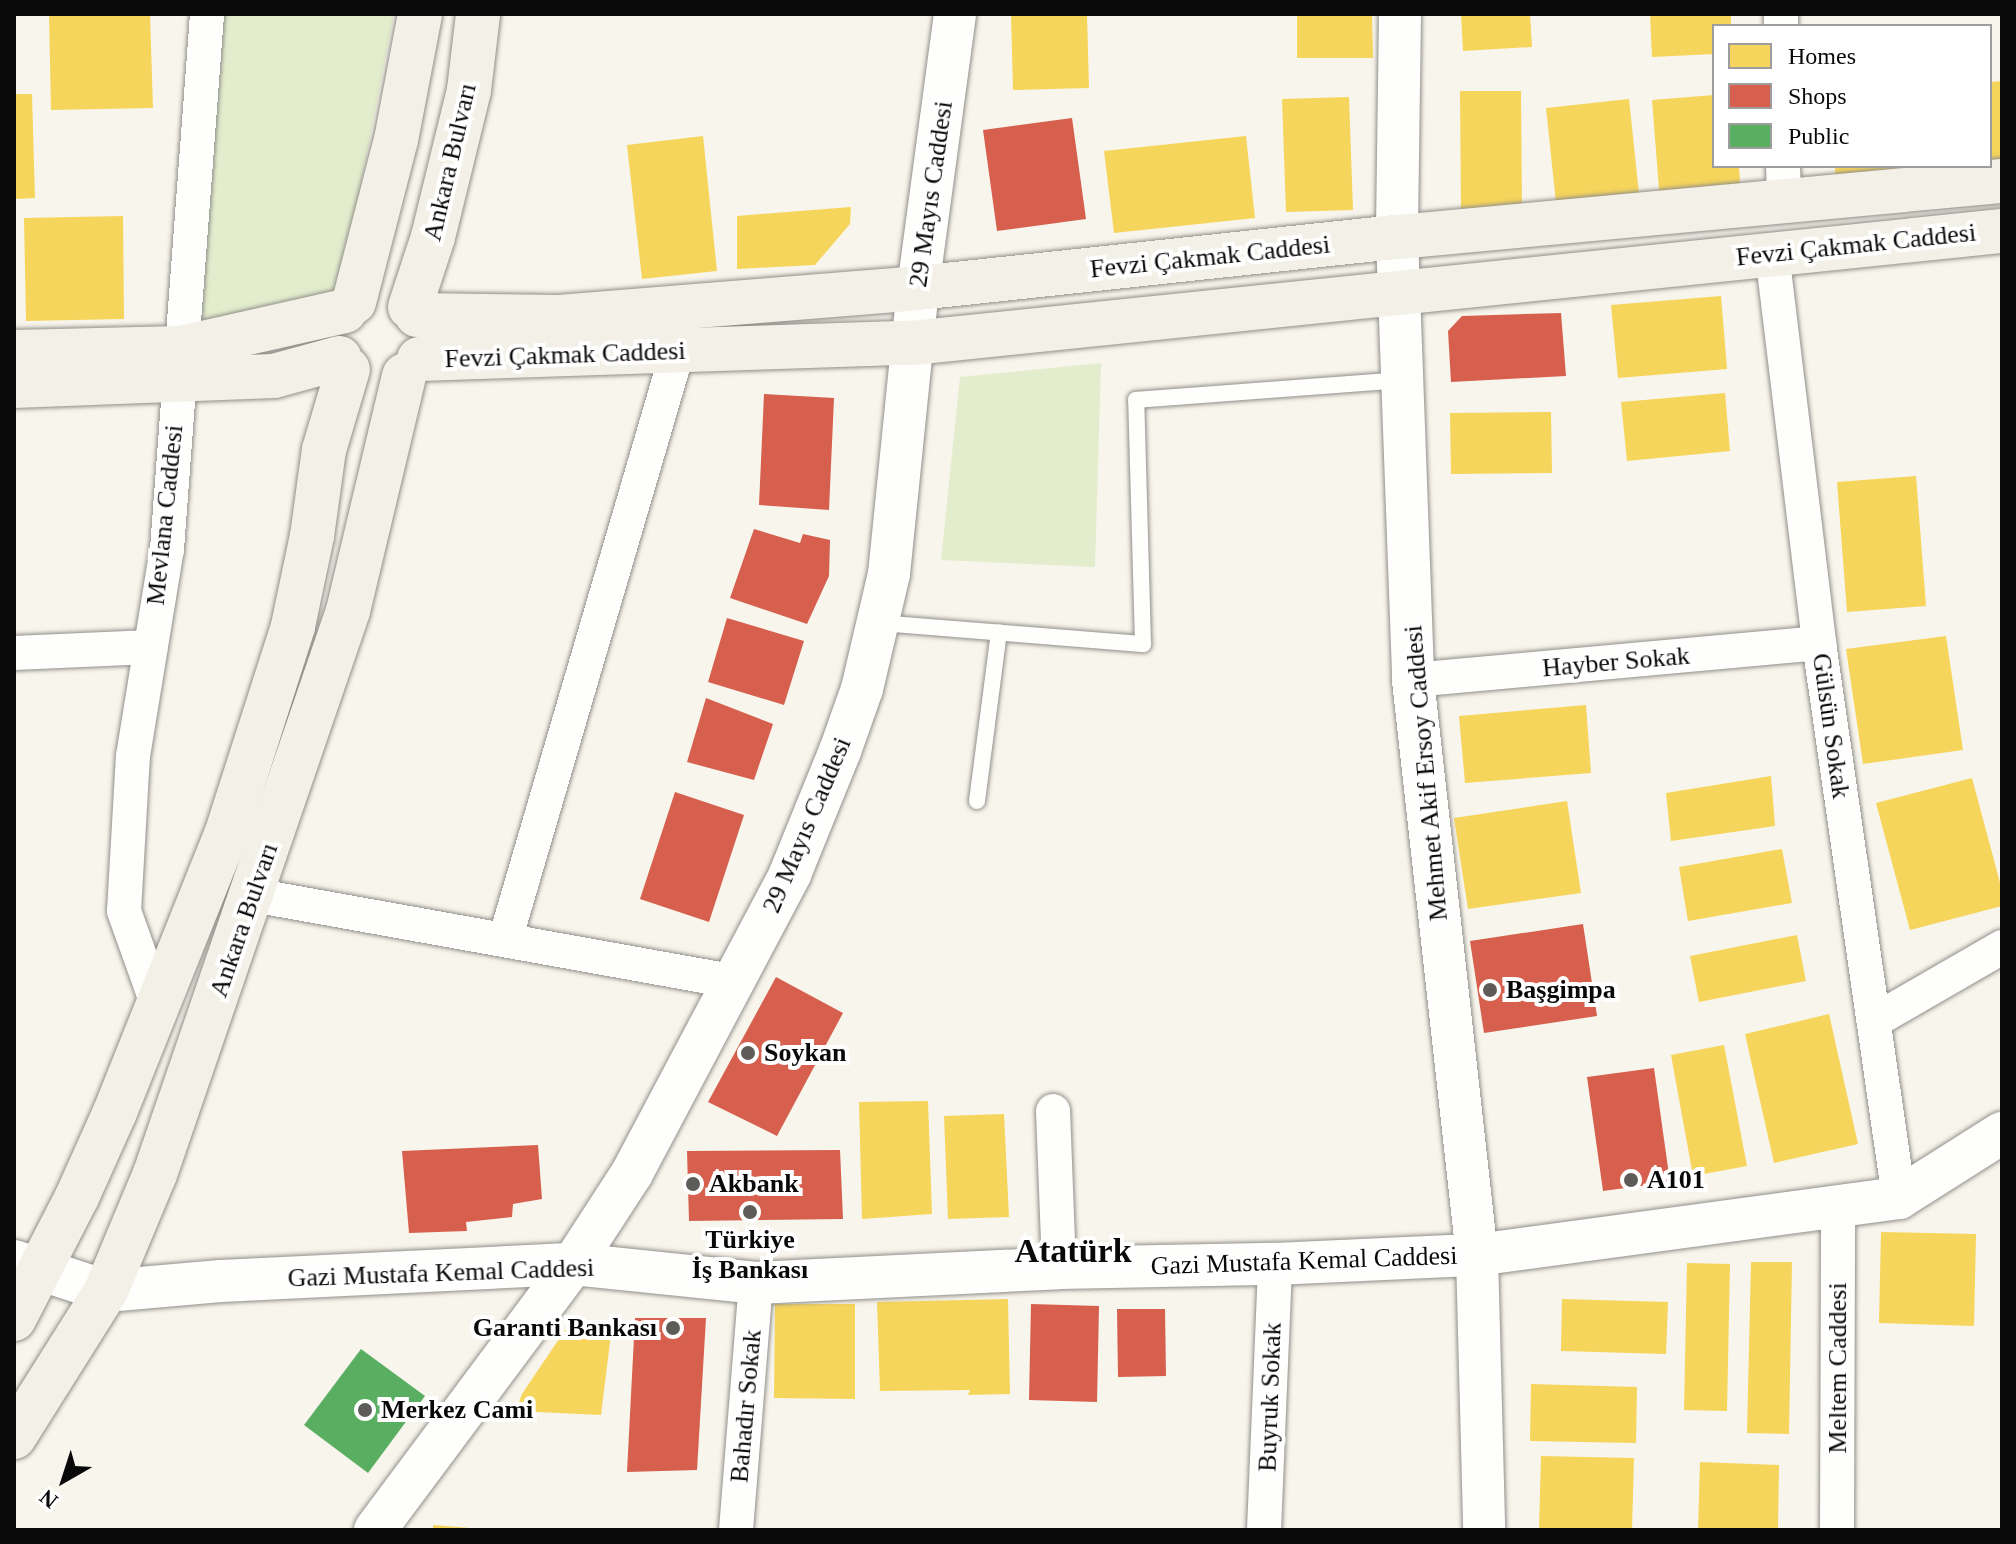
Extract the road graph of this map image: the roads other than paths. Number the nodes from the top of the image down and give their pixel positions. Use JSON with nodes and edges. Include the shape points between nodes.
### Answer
{"nodes":[{"id":1,"x":207,"y":14,"type":"edge"},
{"id":2,"x":420,"y":14,"type":"edge"},
{"id":3,"x":478,"y":14,"type":"edge"},
{"id":4,"x":955,"y":14,"type":"edge"},
{"id":5,"x":1400,"y":14,"type":"edge"},
{"id":6,"x":2002,"y":181,"type":"edge"},
{"id":7,"x":1784,"y":183,"type":"edge"},
{"id":8,"x":2002,"y":231,"type":"edge"},
{"id":9,"x":1397,"y":237,"type":"junction"},
{"id":10,"x":1772,"y":253,"type":"junction"},
{"id":11,"x":918,"y":288,"type":"junction"},
{"id":12,"x":1400,"y":293,"type":"junction"},
{"id":13,"x":350,"y":306,"type":"junction"},
{"id":14,"x":413,"y":311,"type":"junction"},
{"id":15,"x":912,"y":343,"type":"junction"},
{"id":16,"x":14,"y":352,"type":"edge"},
{"id":17,"x":677,"y":353,"type":"junction"},
{"id":18,"x":179,"y":364,"type":"junction"},
{"id":19,"x":344,"y":364,"type":"junction"},
{"id":20,"x":411,"y":367,"type":"junction"},
{"id":21,"x":1403,"y":380,"type":"junction"},
{"id":22,"x":14,"y":386,"type":"edge"},
{"id":23,"x":880,"y":623,"type":"junction"},
{"id":24,"x":999,"y":632,"type":"junction"},
{"id":25,"x":1819,"y":643,"type":"junction"},
{"id":26,"x":151,"y":647,"type":"junction"},
{"id":27,"x":14,"y":653,"type":"edge"},
{"id":28,"x":1413,"y":680,"type":"junction"},
{"id":29,"x":977,"y":801,"type":"dead end"},
{"id":30,"x":253,"y":895,"type":"junction"},
{"id":31,"x":505,"y":940,"type":"junction"},
{"id":32,"x":2002,"y":947,"type":"edge"},
{"id":33,"x":736,"y":982,"type":"junction"},
{"id":34,"x":159,"y":1009,"type":"junction"},
{"id":35,"x":1874,"y":1021,"type":"junction"},
{"id":36,"x":1053,"y":1111,"type":"dead end"},
{"id":37,"x":2002,"y":1133,"type":"edge"},
{"id":38,"x":1899,"y":1198,"type":"junction"},
{"id":39,"x":1838,"y":1206,"type":"junction"},
{"id":40,"x":1477,"y":1255,"type":"junction"},
{"id":41,"x":573,"y":1264,"type":"junction"},
{"id":42,"x":1275,"y":1264,"type":"junction"},
{"id":43,"x":27,"y":1265,"type":"edge"},
{"id":44,"x":1059,"y":1268,"type":"junction"},
{"id":45,"x":756,"y":1283,"type":"junction"},
{"id":46,"x":106,"y":1291,"type":"junction"},
{"id":47,"x":14,"y":1319,"type":"edge"},
{"id":48,"x":14,"y":1437,"type":"edge"},
{"id":49,"x":375,"y":1530,"type":"edge"},
{"id":50,"x":736,"y":1530,"type":"edge"},
{"id":51,"x":1264,"y":1530,"type":"edge"},
{"id":52,"x":1484,"y":1530,"type":"edge"},
{"id":53,"x":1837,"y":1530,"type":"edge"}],
"edges":[{"from":1,"to":18,"type":"street","name":"Mevlana Caddesi"},
{"from":2,"to":13,"type":"main road","via":[[396,140]]},
{"from":3,"to":14,"type":"main road","name":"Ankara Bulvarı","via":[[469,90]]},
{"from":4,"to":11,"type":"street","name":"29 Mayıs Caddesi"},
{"from":5,"to":9,"type":"street","name":"Mehmet Akif Ersoy Caddesi"},
{"from":6,"to":7,"type":"main road","name":"Fevzi Çakmak Caddesi"},
{"from":7,"to":9,"type":"main road","name":"Fevzi Çakmak Caddesi"},
{"from":8,"to":10,"type":"main road","name":"Fevzi Çakmak Caddesi"},
{"from":9,"to":11,"type":"main road","name":"Fevzi Çakmak Caddesi"},
{"from":9,"to":12,"type":"street","name":"Mehmet Akif Ersoy Caddesi"},
{"from":10,"to":12,"type":"main road","name":"Fevzi Çakmak Caddesi"},
{"from":10,"to":25,"type":"street","name":"Gülsün Sokak"},
{"from":11,"to":14,"type":"main road","name":"Fevzi Çakmak Caddesi","via":[[559,317]]},
{"from":11,"to":15,"type":"street","name":"29 Mayıs Caddesi"},
{"from":12,"to":15,"type":"main road","name":"Fevzi Çakmak Caddesi"},
{"from":12,"to":21,"type":"street","name":"Mehmet Akif Ersoy Caddesi"},
{"from":13,"to":14,"type":"main road","via":[[378,295],[390,296]]},
{"from":13,"to":18,"type":"main road"},
{"from":13,"to":19,"type":"main road","via":[[335,334]]},
{"from":14,"to":20,"type":"main road","via":[[424,337]]},
{"from":15,"to":17,"type":"main road","name":"Fevzi Çakmak Caddesi"},
{"from":15,"to":23,"type":"street","name":"29 Mayıs Caddesi","via":[[896,525]]},
{"from":16,"to":18,"type":"main road"},
{"from":17,"to":20,"type":"main road","name":"Fevzi Çakmak Caddesi"},
{"from":17,"to":31,"type":"street"},
{"from":18,"to":19,"type":"main road","via":[[274,376]]},
{"from":18,"to":22,"type":"main road"},
{"from":18,"to":26,"type":"street","name":"Mevlana Caddesi","via":[[167,549]]},
{"from":19,"to":20,"type":"main road","via":[[369,381],[382,383]]},
{"from":19,"to":34,"type":"main road","name":"Ankara Bulvarı","via":[[293,626],[228,829]]},
{"from":20,"to":30,"type":"main road","name":"Ankara Bulvarı","via":[[348,611]]},
{"from":21,"to":24,"type":"lane","via":[[1136,400],[1143,644]]},
{"from":21,"to":28,"type":"street","name":"Mehmet Akif Ersoy Caddesi"},
{"from":23,"to":24,"type":"lane"},
{"from":23,"to":33,"type":"street","name":"29 Mayıs Caddesi","via":[[840,751],[790,874]]},
{"from":24,"to":29,"type":"lane"},
{"from":25,"to":28,"type":"street","name":"Hayber Sokak"},
{"from":25,"to":35,"type":"street","name":"Gülsün Sokak"},
{"from":26,"to":27,"type":"street"},
{"from":26,"to":34,"type":"street","name":"Mevlana Caddesi","via":[[133,756],[124,911]]},
{"from":28,"to":40,"type":"street","name":"Mehmet Akif Ersoy Caddesi"},
{"from":30,"to":31,"type":"street"},
{"from":30,"to":46,"type":"main road","name":"Ankara Bulvarı","via":[[155,1174]]},
{"from":31,"to":33,"type":"street"},
{"from":32,"to":35,"type":"street"},
{"from":33,"to":41,"type":"street","name":"29 Mayıs Caddesi","via":[[632,1173]]},
{"from":34,"to":43,"type":"main road","name":"Ankara Bulvarı","via":[[77,1197]]},
{"from":35,"to":38,"type":"street","name":"Gülsün Sokak"},
{"from":36,"to":44,"type":"street"},
{"from":37,"to":38,"type":"street","name":"Gazi Mustafa Kemal Caddesi"},
{"from":38,"to":39,"type":"street","name":"Gazi Mustafa Kemal Caddesi"},
{"from":39,"to":40,"type":"street","name":"Gazi Mustafa Kemal Caddesi"},
{"from":39,"to":53,"type":"street","name":"Meltem Caddesi"},
{"from":40,"to":42,"type":"street","name":"Gazi Mustafa Kemal Caddesi"},
{"from":40,"to":52,"type":"street","name":"Mehmet Akif Ersoy Caddesi"},
{"from":41,"to":45,"type":"street","name":"Gazi Mustafa Kemal Caddesi"},
{"from":41,"to":46,"type":"street","name":"Gazi Mustafa Kemal Caddesi"},
{"from":41,"to":49,"type":"street","name":"29 Mayıs Caddesi"},
{"from":42,"to":44,"type":"street","name":"Gazi Mustafa Kemal Caddesi"},
{"from":42,"to":51,"type":"street","name":"Buyruk Sokak"},
{"from":43,"to":46,"type":"street"},
{"from":43,"to":47,"type":"main road","name":"Ankara Bulvarı"},
{"from":44,"to":45,"type":"street","name":"Gazi Mustafa Kemal Caddesi"},
{"from":45,"to":50,"type":"street","name":"Bahadır Sokak"},
{"from":46,"to":48,"type":"main road","name":"Ankara Bulvarı"}]}
